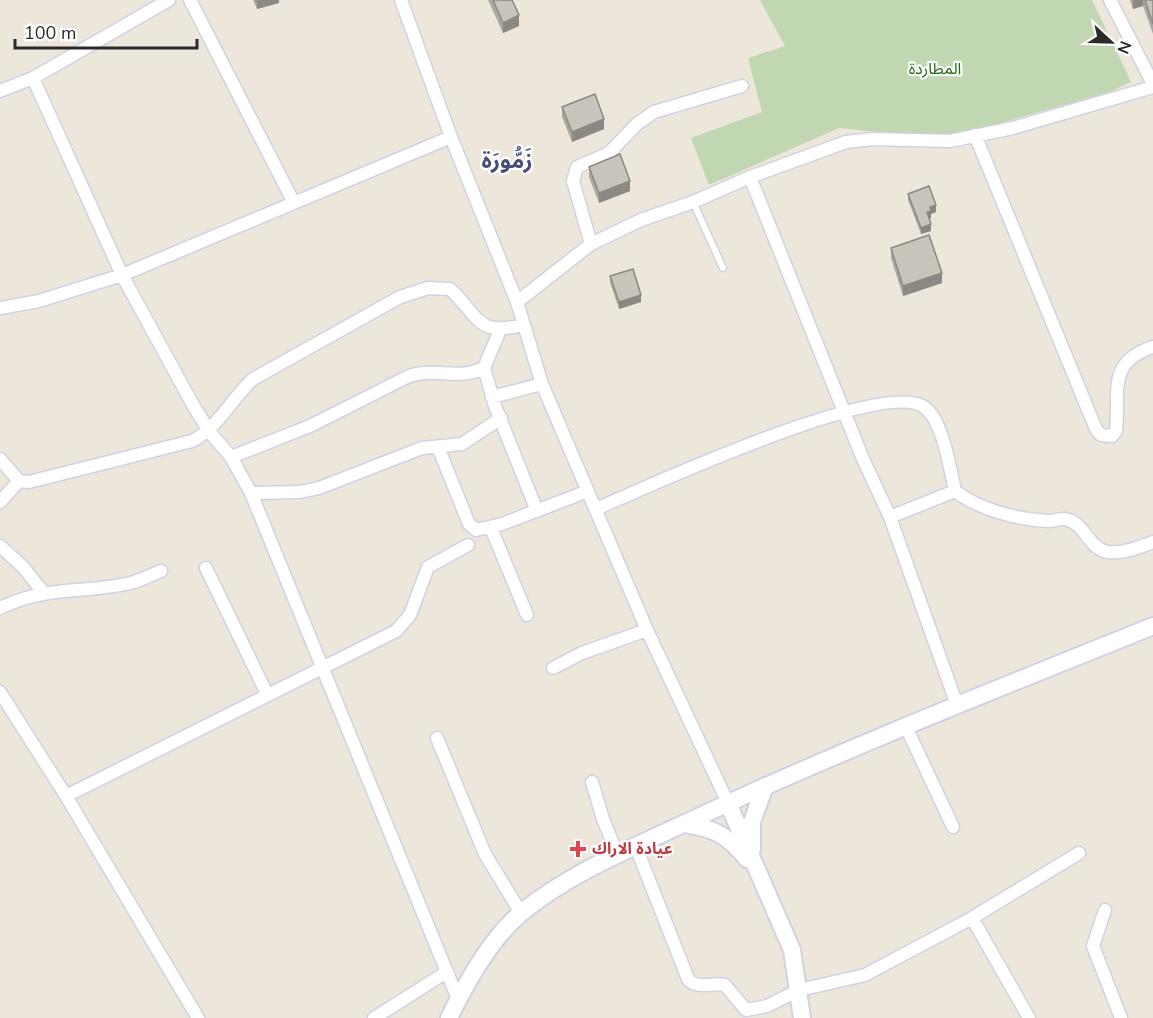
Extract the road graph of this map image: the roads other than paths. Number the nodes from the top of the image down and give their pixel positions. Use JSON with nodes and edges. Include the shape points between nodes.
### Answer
{"nodes":[{"id":1,"x":169,"y":0,"type":"edge"},
{"id":2,"x":190,"y":0,"type":"edge"},
{"id":3,"x":401,"y":0,"type":"edge"},
{"id":4,"x":1110,"y":0,"type":"edge"},
{"id":5,"x":33,"y":78,"type":"junction"},
{"id":6,"x":742,"y":86,"type":"dead end"},
{"id":7,"x":1153,"y":86,"type":"edge"},
{"id":8,"x":0,"y":91,"type":"edge"},
{"id":9,"x":975,"y":135,"type":"junction"},
{"id":10,"x":451,"y":136,"type":"junction"},
{"id":11,"x":750,"y":177,"type":"junction"},
{"id":12,"x":294,"y":201,"type":"junction"},
{"id":13,"x":693,"y":202,"type":"junction"},
{"id":14,"x":591,"y":244,"type":"junction"},
{"id":15,"x":723,"y":268,"type":"dead end"},
{"id":16,"x":122,"y":275,"type":"junction"},
{"id":17,"x":517,"y":302,"type":"junction"},
{"id":18,"x":0,"y":308,"type":"edge"},
{"id":19,"x":524,"y":325,"type":"junction"},
{"id":20,"x":500,"y":330,"type":"junction"},
{"id":21,"x":1153,"y":347,"type":"edge"},
{"id":22,"x":484,"y":368,"type":"junction"},
{"id":23,"x":542,"y":384,"type":"junction"},
{"id":24,"x":492,"y":397,"type":"junction"},
{"id":25,"x":844,"y":411,"type":"junction"},
{"id":26,"x":501,"y":418,"type":"junction"},
{"id":27,"x":209,"y":431,"type":"junction"},
{"id":28,"x":438,"y":447,"type":"junction"},
{"id":29,"x":231,"y":457,"type":"junction"},
{"id":30,"x":0,"y":459,"type":"edge"},
{"id":31,"x":19,"y":480,"type":"junction"},
{"id":32,"x":588,"y":491,"type":"junction"},
{"id":33,"x":956,"y":491,"type":"junction"},
{"id":34,"x":251,"y":493,"type":"junction"},
{"id":35,"x":0,"y":502,"type":"edge"},
{"id":36,"x":596,"y":509,"type":"junction"},
{"id":37,"x":537,"y":511,"type":"junction"},
{"id":38,"x":890,"y":517,"type":"junction"},
{"id":39,"x":491,"y":528,"type":"junction"},
{"id":40,"x":1153,"y":542,"type":"edge"},
{"id":41,"x":468,"y":545,"type":"dead end"},
{"id":42,"x":0,"y":546,"type":"edge"},
{"id":43,"x":206,"y":568,"type":"dead end"},
{"id":44,"x":161,"y":571,"type":"dead end"},
{"id":45,"x":43,"y":592,"type":"junction"},
{"id":46,"x":0,"y":608,"type":"edge"},
{"id":47,"x":527,"y":615,"type":"dead end"},
{"id":48,"x":1153,"y":626,"type":"edge"},
{"id":49,"x":647,"y":630,"type":"junction"},
{"id":50,"x":320,"y":666,"type":"junction"},
{"id":51,"x":553,"y":668,"type":"dead end"},
{"id":52,"x":0,"y":692,"type":"edge"},
{"id":53,"x":267,"y":694,"type":"junction"},
{"id":54,"x":957,"y":705,"type":"junction"},
{"id":55,"x":906,"y":727,"type":"junction"},
{"id":56,"x":437,"y":738,"type":"dead end"},
{"id":57,"x":592,"y":782,"type":"dead end"},
{"id":58,"x":765,"y":786,"type":"junction"},
{"id":59,"x":66,"y":796,"type":"junction"},
{"id":60,"x":728,"y":804,"type":"junction"},
{"id":61,"x":685,"y":824,"type":"junction"},
{"id":62,"x":953,"y":827,"type":"dead end"},
{"id":63,"x":636,"y":847,"type":"junction"},
{"id":64,"x":1079,"y":853,"type":"dead end"},
{"id":65,"x":618,"y":856,"type":"junction"},
{"id":66,"x":756,"y":865,"type":"junction"},
{"id":67,"x":1105,"y":910,"type":"dead end"},
{"id":68,"x":521,"y":913,"type":"junction"},
{"id":69,"x":972,"y":918,"type":"junction"},
{"id":70,"x":445,"y":973,"type":"junction"},
{"id":71,"x":799,"y":990,"type":"junction"},
{"id":72,"x":458,"y":999,"type":"junction"},
{"id":73,"x":198,"y":1018,"type":"edge"},
{"id":74,"x":374,"y":1018,"type":"edge"},
{"id":75,"x":449,"y":1018,"type":"edge"},
{"id":76,"x":802,"y":1018,"type":"edge"},
{"id":77,"x":1029,"y":1018,"type":"edge"},
{"id":78,"x":1121,"y":1018,"type":"edge"}],
"edges":[{"from":1,"to":5,"type":"street"},
{"from":2,"to":12,"type":"street"},
{"from":3,"to":10,"type":"street"},
{"from":4,"to":7,"type":"street"},
{"from":5,"to":8,"type":"street"},
{"from":5,"to":16,"type":"street"},
{"from":6,"to":14,"type":"street","via":[[654,112],[609,153],[578,167],[573,181]]},
{"from":7,"to":9,"type":"street","via":[[1013,128]]},
{"from":9,"to":11,"type":"street","via":[[950,141],[846,142]]},
{"from":9,"to":21,"type":"street","via":[[1101,435],[1112,436],[1116,431],[1118,374],[1129,360]]},
{"from":10,"to":12,"type":"street"},
{"from":10,"to":17,"type":"street"},
{"from":11,"to":13,"type":"street"},
{"from":11,"to":25,"type":"street"},
{"from":12,"to":16,"type":"street"},
{"from":13,"to":14,"type":"street","via":[[641,220]]},
{"from":13,"to":15,"type":"lane"},
{"from":14,"to":17,"type":"street"},
{"from":16,"to":18,"type":"street","via":[[39,301]]},
{"from":16,"to":27,"type":"street"},
{"from":17,"to":19,"type":"street"},
{"from":19,"to":20,"type":"street"},
{"from":19,"to":23,"type":"street"},
{"from":20,"to":22,"type":"street"},
{"from":20,"to":27,"type":"street","via":[[479,323],[450,289],[428,288],[400,297],[253,379]]},
{"from":22,"to":24,"type":"street"},
{"from":22,"to":29,"type":"street","via":[[469,375],[426,371],[410,376],[310,426]]},
{"from":23,"to":24,"type":"street"},
{"from":23,"to":32,"type":"street"},
{"from":24,"to":26,"type":"street"},
{"from":25,"to":33,"type":"street","via":[[910,401],[924,407],[937,421]]},
{"from":25,"to":36,"type":"street","via":[[724,453]]},
{"from":25,"to":38,"type":"street"},
{"from":26,"to":28,"type":"street","via":[[462,444]]},
{"from":26,"to":37,"type":"street"},
{"from":27,"to":29,"type":"street"},
{"from":27,"to":31,"type":"street","via":[[187,442],[29,482]]},
{"from":28,"to":34,"type":"street","via":[[408,453],[319,488]]},
{"from":28,"to":39,"type":"street","via":[[469,524],[476,530]]},
{"from":29,"to":34,"type":"street"},
{"from":30,"to":31,"type":"street"},
{"from":31,"to":35,"type":"street"},
{"from":32,"to":36,"type":"street"},
{"from":32,"to":37,"type":"street"},
{"from":33,"to":38,"type":"street"},
{"from":33,"to":40,"type":"street","via":[[983,508],[1049,522],[1065,518],[1077,524],[1097,548],[1106,552]]},
{"from":34,"to":50,"type":"street"},
{"from":36,"to":49,"type":"street"},
{"from":37,"to":39,"type":"street"},
{"from":38,"to":54,"type":"street"},
{"from":39,"to":47,"type":"street"},
{"from":41,"to":50,"type":"street","via":[[428,567],[410,615],[396,631]]},
{"from":42,"to":45,"type":"street"},
{"from":43,"to":53,"type":"street"},
{"from":44,"to":45,"type":"street","via":[[133,582]]},
{"from":45,"to":46,"type":"street"},
{"from":48,"to":54,"type":"street"},
{"from":49,"to":51,"type":"street","via":[[582,653]]},
{"from":49,"to":60,"type":"street"},
{"from":50,"to":53,"type":"street"},
{"from":50,"to":70,"type":"street"},
{"from":52,"to":59,"type":"street"},
{"from":53,"to":59,"type":"street"},
{"from":54,"to":55,"type":"street"},
{"from":55,"to":58,"type":"street"},
{"from":55,"to":62,"type":"street"},
{"from":56,"to":68,"type":"street","via":[[485,854]]},
{"from":57,"to":65,"type":"street"},
{"from":58,"to":60,"type":"street"},
{"from":58,"to":66,"type":"street","via":[[750,836]]},
{"from":59,"to":73,"type":"street"},
{"from":60,"to":61,"type":"street"},
{"from":60,"to":66,"type":"street"},
{"from":61,"to":63,"type":"street"},
{"from":61,"to":66,"type":"street","via":[[723,835]]},
{"from":63,"to":65,"type":"street"},
{"from":63,"to":71,"type":"street","via":[[672,945],[692,984],[725,985],[746,1010],[767,1006]]},
{"from":64,"to":69,"type":"street"},
{"from":65,"to":68,"type":"street","via":[[576,876]]},
{"from":66,"to":71,"type":"street","via":[[792,950]]},
{"from":67,"to":78,"type":"street","via":[[1093,946]]},
{"from":68,"to":72,"type":"street","via":[[488,952]]},
{"from":69,"to":71,"type":"street","via":[[865,975]]},
{"from":69,"to":77,"type":"street"},
{"from":70,"to":72,"type":"street"},
{"from":70,"to":74,"type":"street"},
{"from":71,"to":76,"type":"street"},
{"from":72,"to":75,"type":"street"}]}
